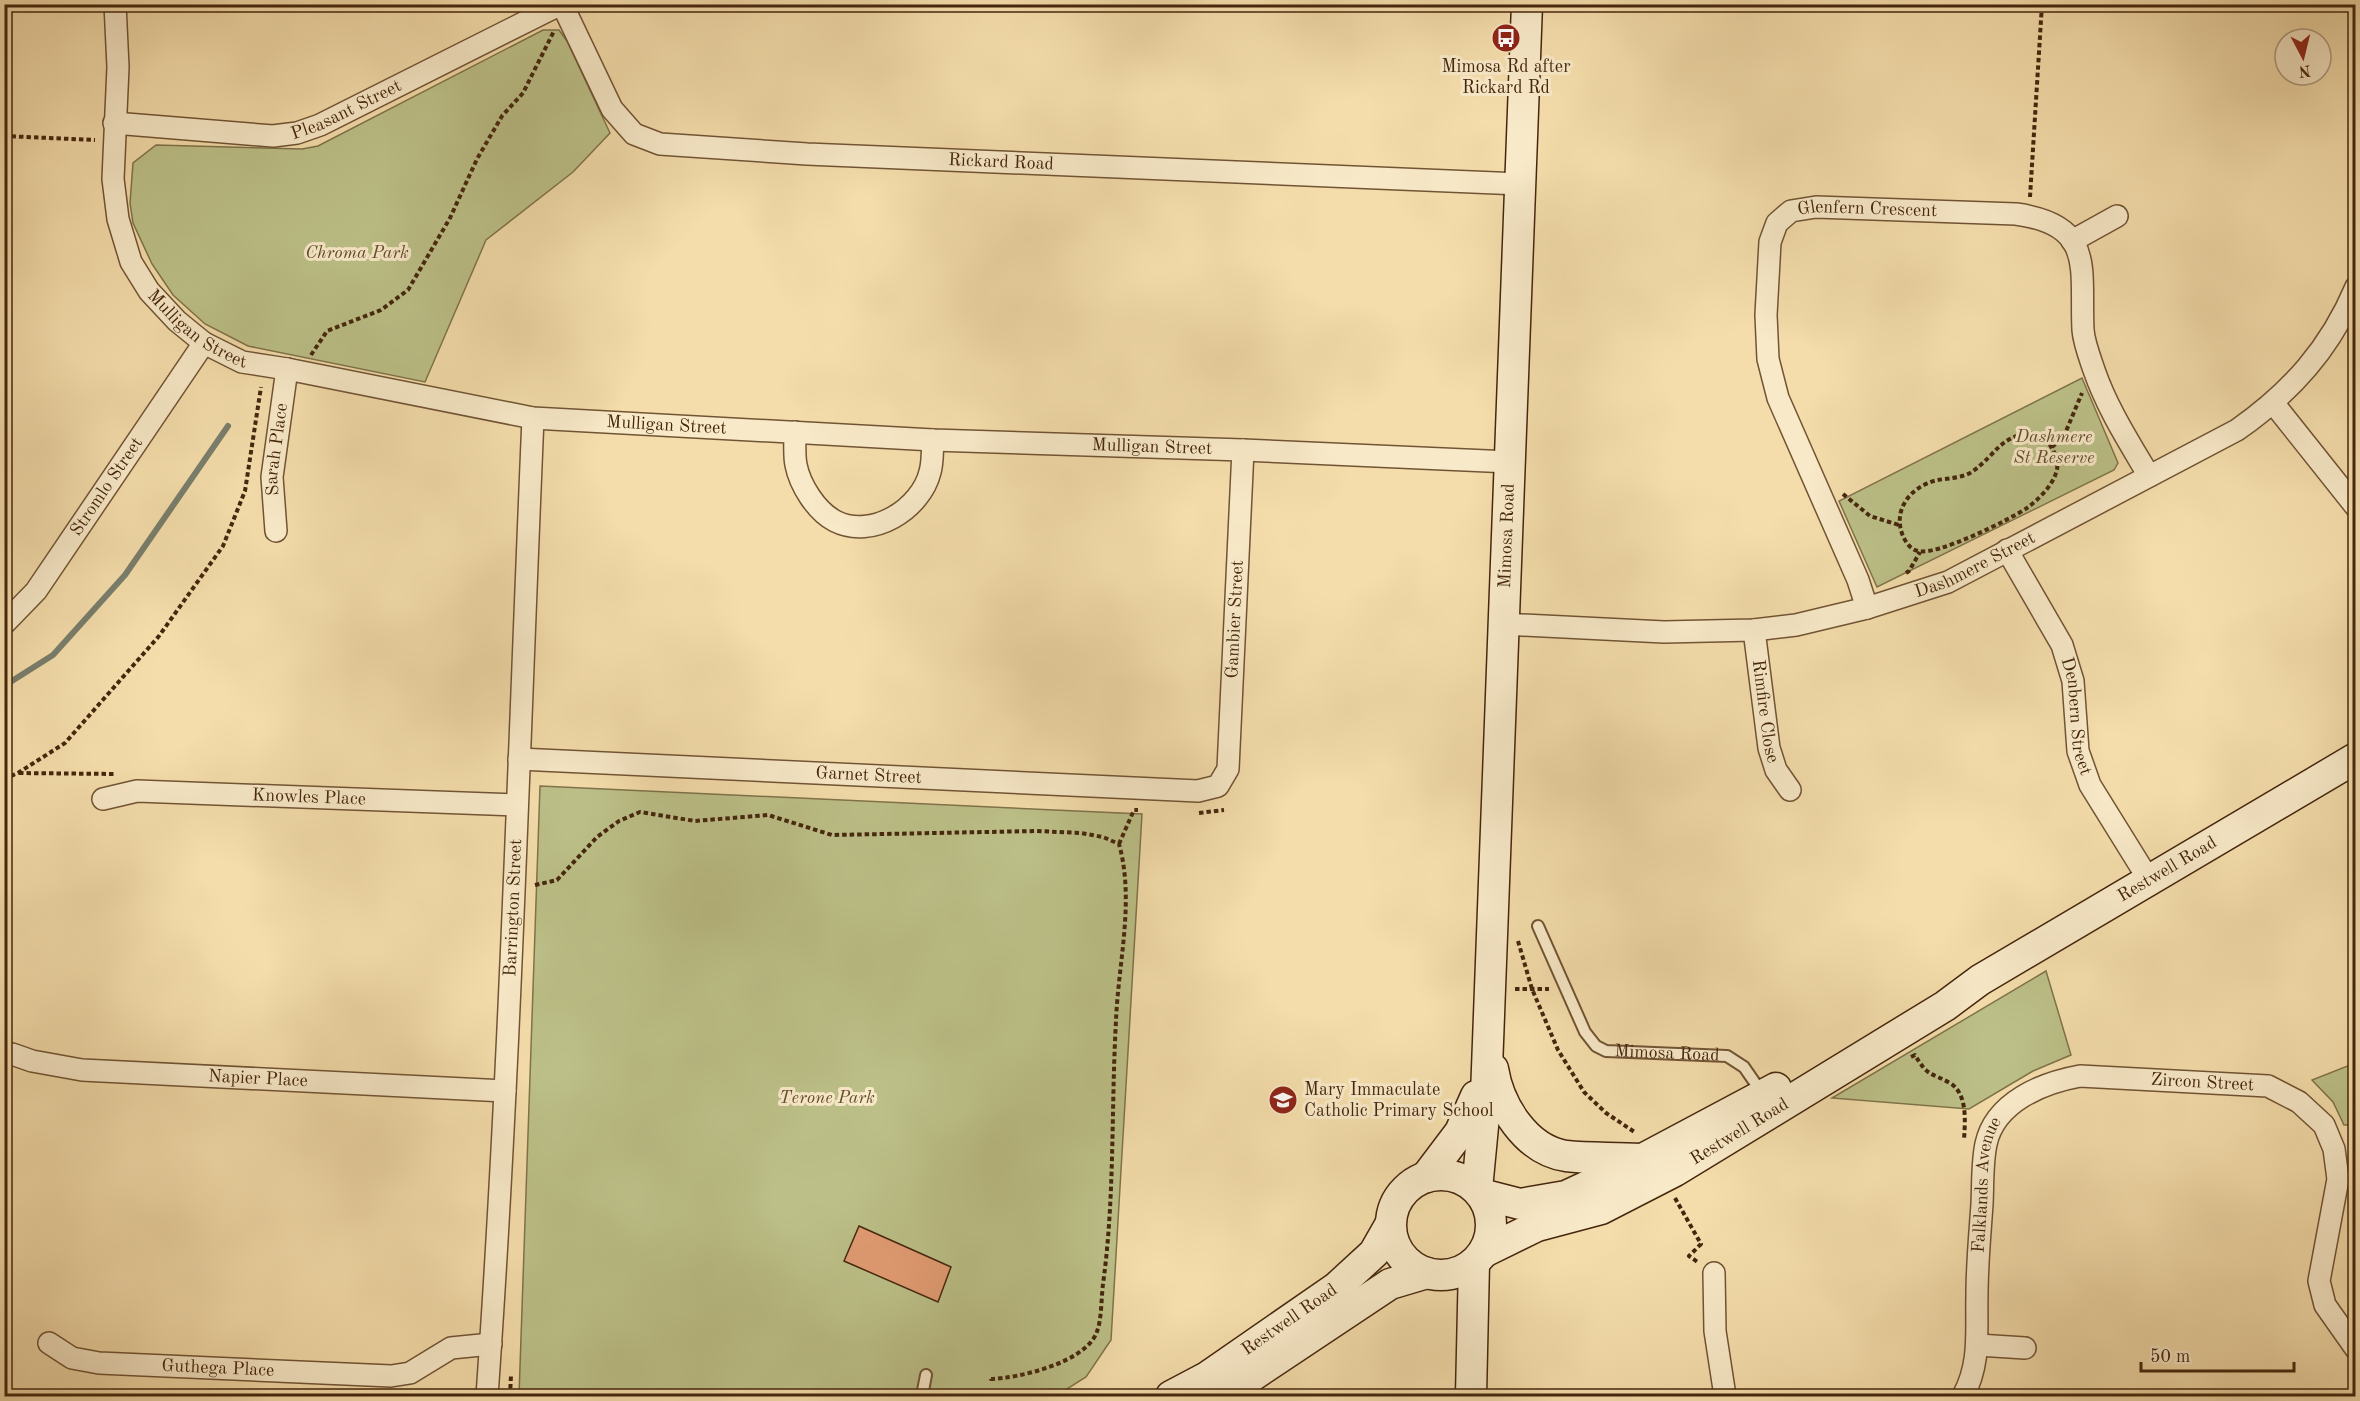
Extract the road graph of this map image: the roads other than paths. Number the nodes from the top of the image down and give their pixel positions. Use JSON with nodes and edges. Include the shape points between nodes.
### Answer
{"nodes":[{"id":1,"x":115,"y":4,"type":"edge"},
{"id":2,"x":1527,"y":4,"type":"edge"},
{"id":3,"x":563,"y":7,"type":"edge"},
{"id":4,"x":114,"y":132,"type":"junction"},
{"id":5,"x":1520,"y":184,"type":"junction"},
{"id":6,"x":2117,"y":216,"type":"dead end"},
{"id":7,"x":2072,"y":240,"type":"junction"},
{"id":8,"x":2355,"y":287,"type":"edge"},
{"id":9,"x":204,"y":343,"type":"junction"},
{"id":10,"x":287,"y":369,"type":"junction"},
{"id":11,"x":2274,"y":404,"type":"junction"},
{"id":12,"x":533,"y":418,"type":"junction"},
{"id":13,"x":795,"y":432,"type":"junction"},
{"id":14,"x":933,"y":440,"type":"junction"},
{"id":15,"x":1243,"y":450,"type":"junction"},
{"id":16,"x":1510,"y":462,"type":"junction"},
{"id":17,"x":2149,"y":476,"type":"junction"},
{"id":18,"x":2355,"y":507,"type":"edge"},
{"id":19,"x":276,"y":531,"type":"dead end"},
{"id":20,"x":2007,"y":550,"type":"junction"},
{"id":21,"x":1867,"y":609,"type":"junction"},
{"id":22,"x":4,"y":624,"type":"edge"},
{"id":23,"x":1502,"y":624,"type":"junction"},
{"id":24,"x":1754,"y":630,"type":"junction"},
{"id":25,"x":2355,"y":758,"type":"edge"},
{"id":26,"x":519,"y":759,"type":"junction"},
{"id":27,"x":1218,"y":786,"type":"joint"},
{"id":28,"x":1790,"y":789,"type":"dead end"},
{"id":29,"x":103,"y":799,"type":"dead end"},
{"id":30,"x":516,"y":805,"type":"junction"},
{"id":31,"x":2149,"y":880,"type":"junction"},
{"id":32,"x":1538,"y":926,"type":"dead end"},
{"id":33,"x":1487,"y":1028,"type":"junction"},
{"id":34,"x":12,"y":1053,"type":"dead end"},
{"id":35,"x":1485,"y":1068,"type":"junction"},
{"id":36,"x":2080,"y":1076,"type":"joint"},
{"id":37,"x":505,"y":1091,"type":"junction"},
{"id":38,"x":1768,"y":1103,"type":"junction"},
{"id":39,"x":1641,"y":1148,"type":"junction"},
{"id":40,"x":1426,"y":1177,"type":"junction"},
{"id":41,"x":1479,"y":1191,"type":"junction"},
{"id":42,"x":1390,"y":1225,"type":"junction"},
{"id":43,"x":1479,"y":1258,"type":"junction"},
{"id":44,"x":1714,"y":1273,"type":"road end"},
{"id":45,"x":1436,"y":1274,"type":"junction"},
{"id":46,"x":50,"y":1343,"type":"dead end"},
{"id":47,"x":491,"y":1344,"type":"junction"},
{"id":48,"x":1978,"y":1345,"type":"junction"},
{"id":49,"x":2025,"y":1348,"type":"dead end"},
{"id":50,"x":2355,"y":1349,"type":"edge"},
{"id":51,"x":1474,"y":1358,"type":"junction"},
{"id":52,"x":926,"y":1375,"type":"dead end"},
{"id":53,"x":487,"y":1396,"type":"edge"},
{"id":54,"x":922,"y":1396,"type":"edge"},
{"id":55,"x":1171,"y":1396,"type":"edge"},
{"id":56,"x":1222,"y":1396,"type":"edge"},
{"id":57,"x":1471,"y":1396,"type":"edge"},
{"id":58,"x":1725,"y":1396,"type":"edge"},
{"id":59,"x":1963,"y":1396,"type":"edge"}],
"edges":[{"from":1,"to":4,"type":"street","name":"Mulligan Street","via":[[118,68]]},
{"from":2,"to":5,"type":"main road","name":"Mimosa Road"},
{"from":3,"to":4,"type":"street","name":"Pleasant Street","via":[[297,133],[273,136]]},
{"from":3,"to":5,"type":"street","name":"Rickard Road","via":[[612,109],[634,134],[660,144],[807,154]]},
{"from":4,"to":9,"type":"street","name":"Mulligan Street","via":[[113,179],[118,219],[131,262],[149,291]]},
{"from":5,"to":16,"type":"main road","name":"Mimosa Road"},
{"from":6,"to":7,"type":"street"},
{"from":7,"to":17,"type":"street","name":"Glenfern Crescent","via":[[2082,260],[2083,332],[2094,368],[2115,418]]},
{"from":7,"to":21,"type":"street","name":"Glenfern Crescent","via":[[2062,229],[2029,216],[1816,207],[1791,211],[1776,223],[1770,242],[1768,360],[1778,398]]},
{"from":8,"to":11,"type":"street","name":"Dashmere Street","via":[[2343,317],[2317,355]]},
{"from":9,"to":10,"type":"street","name":"Mulligan Street","via":[[242,362]]},
{"from":9,"to":22,"type":"street","name":"Stromlo Street","via":[[36,591]]},
{"from":10,"to":12,"type":"street","name":"Mulligan Street"},
{"from":10,"to":19,"type":"street","name":"Sarah Place","via":[[272,477]]},
{"from":11,"to":17,"type":"street","name":"Dashmere Street","via":[[2237,430]]},
{"from":11,"to":18,"type":"street"},
{"from":12,"to":13,"type":"street","name":"Mulligan Street"},
{"from":12,"to":26,"type":"street","name":"Barrington Street"},
{"from":13,"to":14,"type":"street","name":"Mulligan Street"},
{"from":13,"to":14,"type":"street","via":[[796,464],[816,505],[835,521],[861,526],[890,521],[913,504],[930,473]]},
{"from":14,"to":15,"type":"street","name":"Mulligan Street"},
{"from":15,"to":16,"type":"street","name":"Mulligan Street"},
{"from":15,"to":27,"type":"street","name":"Gambier Street","via":[[1228,769]]},
{"from":16,"to":23,"type":"main road","name":"Mimosa Road"},
{"from":17,"to":20,"type":"street","name":"Dashmere Street"},
{"from":20,"to":21,"type":"street","name":"Dashmere Street","via":[[1948,582]]},
{"from":20,"to":31,"type":"street","name":"Denbern Street","via":[[2062,645],[2073,681],[2078,752],[2090,785]]},
{"from":21,"to":24,"type":"street","name":"Dashmere Street"},
{"from":23,"to":24,"type":"street","name":"Dashmere Street","via":[[1664,632]]},
{"from":23,"to":33,"type":"main road","name":"Mimosa Road"},
{"from":24,"to":28,"type":"street","name":"Rimfire Close","via":[[1769,747],[1776,770]]},
{"from":25,"to":31,"type":"main road","name":"Restwell Road"},
{"from":26,"to":27,"type":"street","name":"Garnet Street","via":[[1198,791]]},
{"from":26,"to":30,"type":"street","name":"Barrington Street"},
{"from":29,"to":30,"type":"street","name":"Knowles Place","via":[[137,791]]},
{"from":30,"to":37,"type":"street","name":"Barrington Street"},
{"from":31,"to":38,"type":"main road","name":"Restwell Road","via":[[1980,980],[1940,997]]},
{"from":32,"to":38,"type":"lane","name":"Mimosa Road","via":[[1585,1032],[1596,1046],[1606,1051],[1727,1056],[1744,1067]]},
{"from":33,"to":35,"type":"main road","name":"Mimosa Road"},
{"from":33,"to":39,"type":"main road","via":[[1496,1084],[1512,1121],[1536,1143],[1563,1156]]},
{"from":34,"to":37,"type":"street","name":"Napier Place","via":[[32,1061],[82,1070]]},
{"from":35,"to":40,"type":"main road","name":"Mimosa Road","via":[[1460,1132]]},
{"from":35,"to":41,"type":"main road","name":"Mimosa Road"},
{"from":36,"to":48,"type":"street","name":"Falklands Avenue","via":[[2051,1082],[2026,1095],[2001,1113],[1986,1143]]},
{"from":36,"to":50,"type":"street","name":"Zircon Street","via":[[2268,1086],[2299,1102],[2324,1125],[2334,1149],[2338,1179],[2319,1281],[2325,1305]]},
{"from":37,"to":47,"type":"street","name":"Barrington Street"},
{"from":38,"to":39,"type":"main road","name":"Restwell Road"},
{"from":38,"to":43,"type":"main road","name":"Restwell Road","via":[[1675,1171],[1610,1205],[1537,1226]]},
{"from":39,"to":41,"type":"main road","name":"Restwell Road","via":[[1566,1196],[1520,1204]]},
{"from":40,"to":41,"type":"main road","via":[[1457,1177]]},
{"from":40,"to":42,"type":"main road","via":[[1400,1195]]},
{"from":41,"to":43,"type":"main road","via":[[1492,1222],[1490,1238]]},
{"from":42,"to":45,"type":"main road","via":[[1400,1254],[1412,1266]]},
{"from":42,"to":55,"type":"main road","name":"Restwell Road","via":[[1374,1253],[1337,1287],[1207,1377]]},
{"from":43,"to":45,"type":"main road","via":[[1461,1272]]},
{"from":43,"to":51,"type":"main road"},
{"from":44,"to":58,"type":"street","via":[[1715,1331]]},
{"from":45,"to":51,"type":"main road","via":[[1455,1299]]},
{"from":45,"to":56,"type":"main road","name":"Restwell Road","via":[[1390,1284]]},
{"from":46,"to":47,"type":"street","name":"Guthega Place","via":[[72,1358],[99,1364],[391,1376],[410,1373],[451,1348]]},
{"from":47,"to":53,"type":"street","name":"Barrington Street"},
{"from":48,"to":49,"type":"street"},
{"from":48,"to":59,"type":"street","name":"Falklands Avenue","via":[[1973,1378]]},
{"from":51,"to":57,"type":"main road"},
{"from":52,"to":54,"type":"lane"}]}
